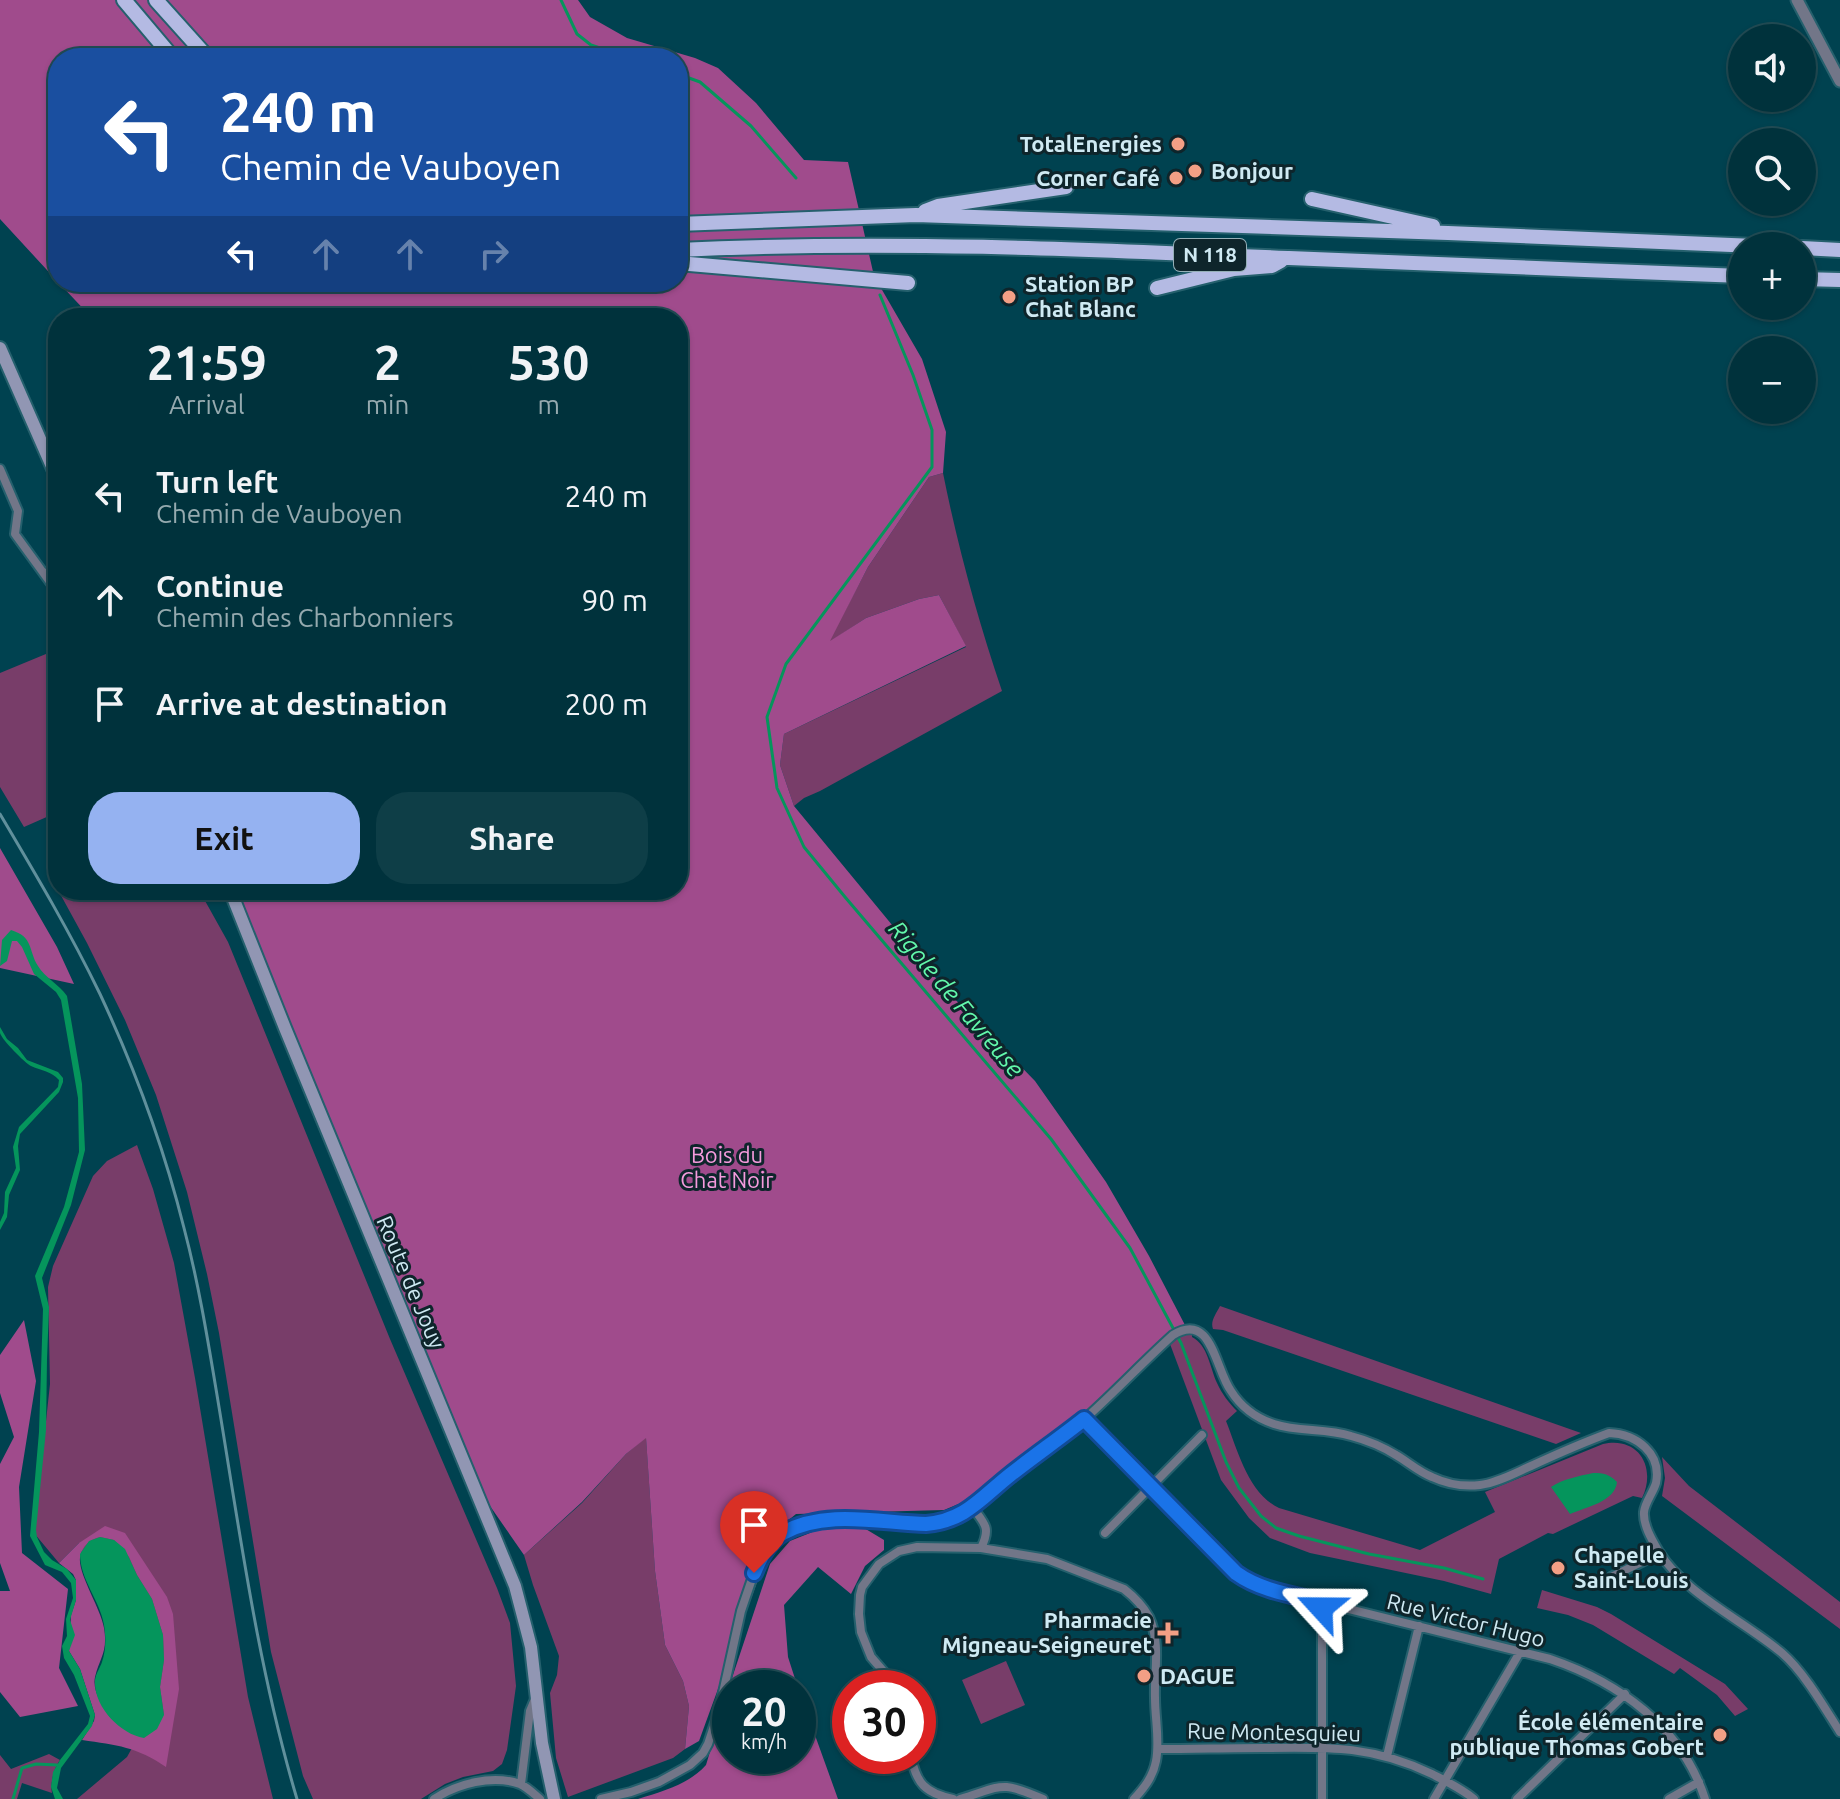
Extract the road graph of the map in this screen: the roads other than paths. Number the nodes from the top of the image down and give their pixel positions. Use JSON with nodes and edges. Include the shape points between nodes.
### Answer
{"nodes":[{"id":1,"x":124,"y":0,"type":"edge"},
{"id":2,"x":156,"y":0,"type":"edge"},
{"id":3,"x":1797,"y":0,"type":"edge"},
{"id":4,"x":165,"y":48,"type":"edge"},
{"id":5,"x":199,"y":48,"type":"edge"},
{"id":6,"x":1840,"y":81,"type":"edge"},
{"id":7,"x":1066,"y":187,"type":"dead end"},
{"id":8,"x":1312,"y":199,"type":"dead end"},
{"id":9,"x":916,"y":215,"type":"junction"},
{"id":10,"x":688,"y":224,"type":"edge"},
{"id":11,"x":1448,"y":233,"type":"junction"},
{"id":12,"x":1728,"y":245,"type":"edge"},
{"id":13,"x":1816,"y":249,"type":"edge"},
{"id":14,"x":688,"y":250,"type":"edge"},
{"id":15,"x":1840,"y":250,"type":"edge"},
{"id":16,"x":1286,"y":258,"type":"junction"},
{"id":17,"x":688,"y":264,"type":"edge"},
{"id":18,"x":1728,"y":275,"type":"edge"},
{"id":19,"x":1816,"y":279,"type":"edge"},
{"id":20,"x":1840,"y":280,"type":"edge"},
{"id":21,"x":908,"y":283,"type":"dead end"},
{"id":22,"x":1157,"y":288,"type":"dead end"},
{"id":23,"x":0,"y":348,"type":"edge"},
{"id":24,"x":48,"y":457,"type":"edge"},
{"id":25,"x":0,"y":469,"type":"edge"},
{"id":26,"x":45,"y":573,"type":"junction"},
{"id":27,"x":48,"y":573,"type":"edge"},
{"id":28,"x":48,"y":578,"type":"edge"},
{"id":29,"x":234,"y":900,"type":"edge"},
{"id":30,"x":1084,"y":1419,"type":"junction"},
{"id":31,"x":1202,"y":1435,"type":"dead end"},
{"id":32,"x":1150,"y":1487,"type":"junction"},
{"id":33,"x":973,"y":1508,"type":"junction"},
{"id":34,"x":1105,"y":1533,"type":"dead end"},
{"id":35,"x":981,"y":1548,"type":"junction"},
{"id":36,"x":1660,"y":1553,"type":"junction"},
{"id":37,"x":1611,"y":1577,"type":"dead end"},
{"id":38,"x":1322,"y":1602,"type":"junction"},
{"id":39,"x":1419,"y":1626,"type":"junction"},
{"id":40,"x":1520,"y":1652,"type":"junction"},
{"id":41,"x":882,"y":1670,"type":"edge"},
{"id":42,"x":1625,"y":1694,"type":"junction"},
{"id":43,"x":536,"y":1695,"type":"junction"},
{"id":44,"x":1840,"y":1732,"type":"edge"},
{"id":45,"x":1322,"y":1747,"type":"junction"},
{"id":46,"x":1158,"y":1749,"type":"junction"},
{"id":47,"x":1387,"y":1756,"type":"junction"},
{"id":48,"x":915,"y":1774,"type":"edge"},
{"id":49,"x":1445,"y":1780,"type":"junction"},
{"id":50,"x":1699,"y":1782,"type":"junction"},
{"id":51,"x":521,"y":1784,"type":"junction"},
{"id":52,"x":434,"y":1799,"type":"edge"},
{"id":53,"x":540,"y":1799,"type":"edge"},
{"id":54,"x":554,"y":1799,"type":"edge"},
{"id":55,"x":601,"y":1799,"type":"edge"},
{"id":56,"x":953,"y":1799,"type":"edge"},
{"id":57,"x":960,"y":1799,"type":"edge"},
{"id":58,"x":1043,"y":1799,"type":"edge"},
{"id":59,"x":1134,"y":1799,"type":"edge"},
{"id":60,"x":1322,"y":1799,"type":"edge"},
{"id":61,"x":1434,"y":1799,"type":"edge"},
{"id":62,"x":1474,"y":1799,"type":"edge"},
{"id":63,"x":1517,"y":1799,"type":"edge"},
{"id":64,"x":1669,"y":1799,"type":"edge"},
{"id":65,"x":1705,"y":1799,"type":"edge"}],
"edges":[{"from":1,"to":4,"type":"highway"},
{"from":2,"to":5,"type":"highway"},
{"from":3,"to":6,"type":"street"},
{"from":7,"to":9,"type":"highway","via":[[938,206]]},
{"from":8,"to":11,"type":"highway"},
{"from":9,"to":10,"type":"highway","number":"N 118"},
{"from":9,"to":11,"type":"highway","number":"N 118"},
{"from":11,"to":12,"type":"highway","number":"N 118"},
{"from":13,"to":15,"type":"highway"},
{"from":14,"to":16,"type":"highway","number":"N 118","via":[[917,245]]},
{"from":16,"to":18,"type":"highway","number":"N 118"},
{"from":16,"to":22,"type":"highway","via":[[1272,266],[1234,269]]},
{"from":17,"to":21,"type":"highway"},
{"from":19,"to":20,"type":"highway"},
{"from":23,"to":24,"type":"main road"},
{"from":25,"to":26,"type":"street","via":[[18,511],[15,534]]},
{"from":26,"to":27,"type":"street"},
{"from":26,"to":28,"type":"street"},
{"from":29,"to":43,"type":"main road","name":"Route de Jouy","via":[[515,1586],[531,1647]]},
{"from":30,"to":32,"type":"street","name":"Rue Victor Hugo"},
{"from":30,"to":33,"type":"street"},
{"from":30,"to":36,"type":"street","via":[[1180,1332],[1201,1332],[1230,1391],[1250,1412],[1274,1424],[1366,1441],[1447,1483],[1492,1482],[1609,1433],[1629,1435],[1648,1449],[1656,1469],[1644,1514]]},
{"from":31,"to":32,"type":"street"},
{"from":32,"to":34,"type":"street"},
{"from":32,"to":38,"type":"street","name":"Rue Victor Hugo","via":[[1245,1579]]},
{"from":33,"to":35,"type":"street","via":[[987,1527]]},
{"from":33,"to":55,"type":"street","via":[[940,1523],[843,1519],[781,1533],[754,1573],[703,1753],[659,1782]]},
{"from":35,"to":41,"type":"street","via":[[917,1547],[879,1564],[862,1587],[859,1614],[871,1657]]},
{"from":35,"to":46,"type":"street","via":[[1047,1559],[1133,1596],[1150,1619],[1155,1639]]},
{"from":36,"to":37,"type":"street"},
{"from":36,"to":44,"type":"street","via":[[1687,1583],[1782,1653]]},
{"from":38,"to":39,"type":"street","name":"Rue Victor Hugo"},
{"from":38,"to":45,"type":"street"},
{"from":39,"to":40,"type":"street","name":"Rue Victor Hugo"},
{"from":39,"to":47,"type":"street"},
{"from":40,"to":42,"type":"street","name":"Rue Victor Hugo","via":[[1571,1666]]},
{"from":40,"to":49,"type":"street"},
{"from":42,"to":50,"type":"street","name":"Rue Victor Hugo","via":[[1657,1722]]},
{"from":42,"to":63,"type":"street"},
{"from":43,"to":51,"type":"street","name":"Route de Jouy"},
{"from":43,"to":54,"type":"main road","name":"Route de Jouy"},
{"from":45,"to":46,"type":"street","name":"Rue Montesquieu"},
{"from":45,"to":47,"type":"street","name":"Rue Montesquieu"},
{"from":45,"to":60,"type":"street"},
{"from":46,"to":59,"type":"street","via":[[1152,1775]]},
{"from":47,"to":49,"type":"street","name":"Rue Montesquieu"},
{"from":48,"to":56,"type":"street","via":[[931,1792]]},
{"from":49,"to":61,"type":"street"},
{"from":49,"to":62,"type":"street","name":"Rue Montesquieu"},
{"from":50,"to":64,"type":"street"},
{"from":50,"to":65,"type":"street","name":"Rue Victor Hugo"},
{"from":51,"to":52,"type":"street","via":[[471,1782]]},
{"from":51,"to":53,"type":"street"},
{"from":57,"to":58,"type":"street","via":[[997,1786],[1019,1788]]}]}
